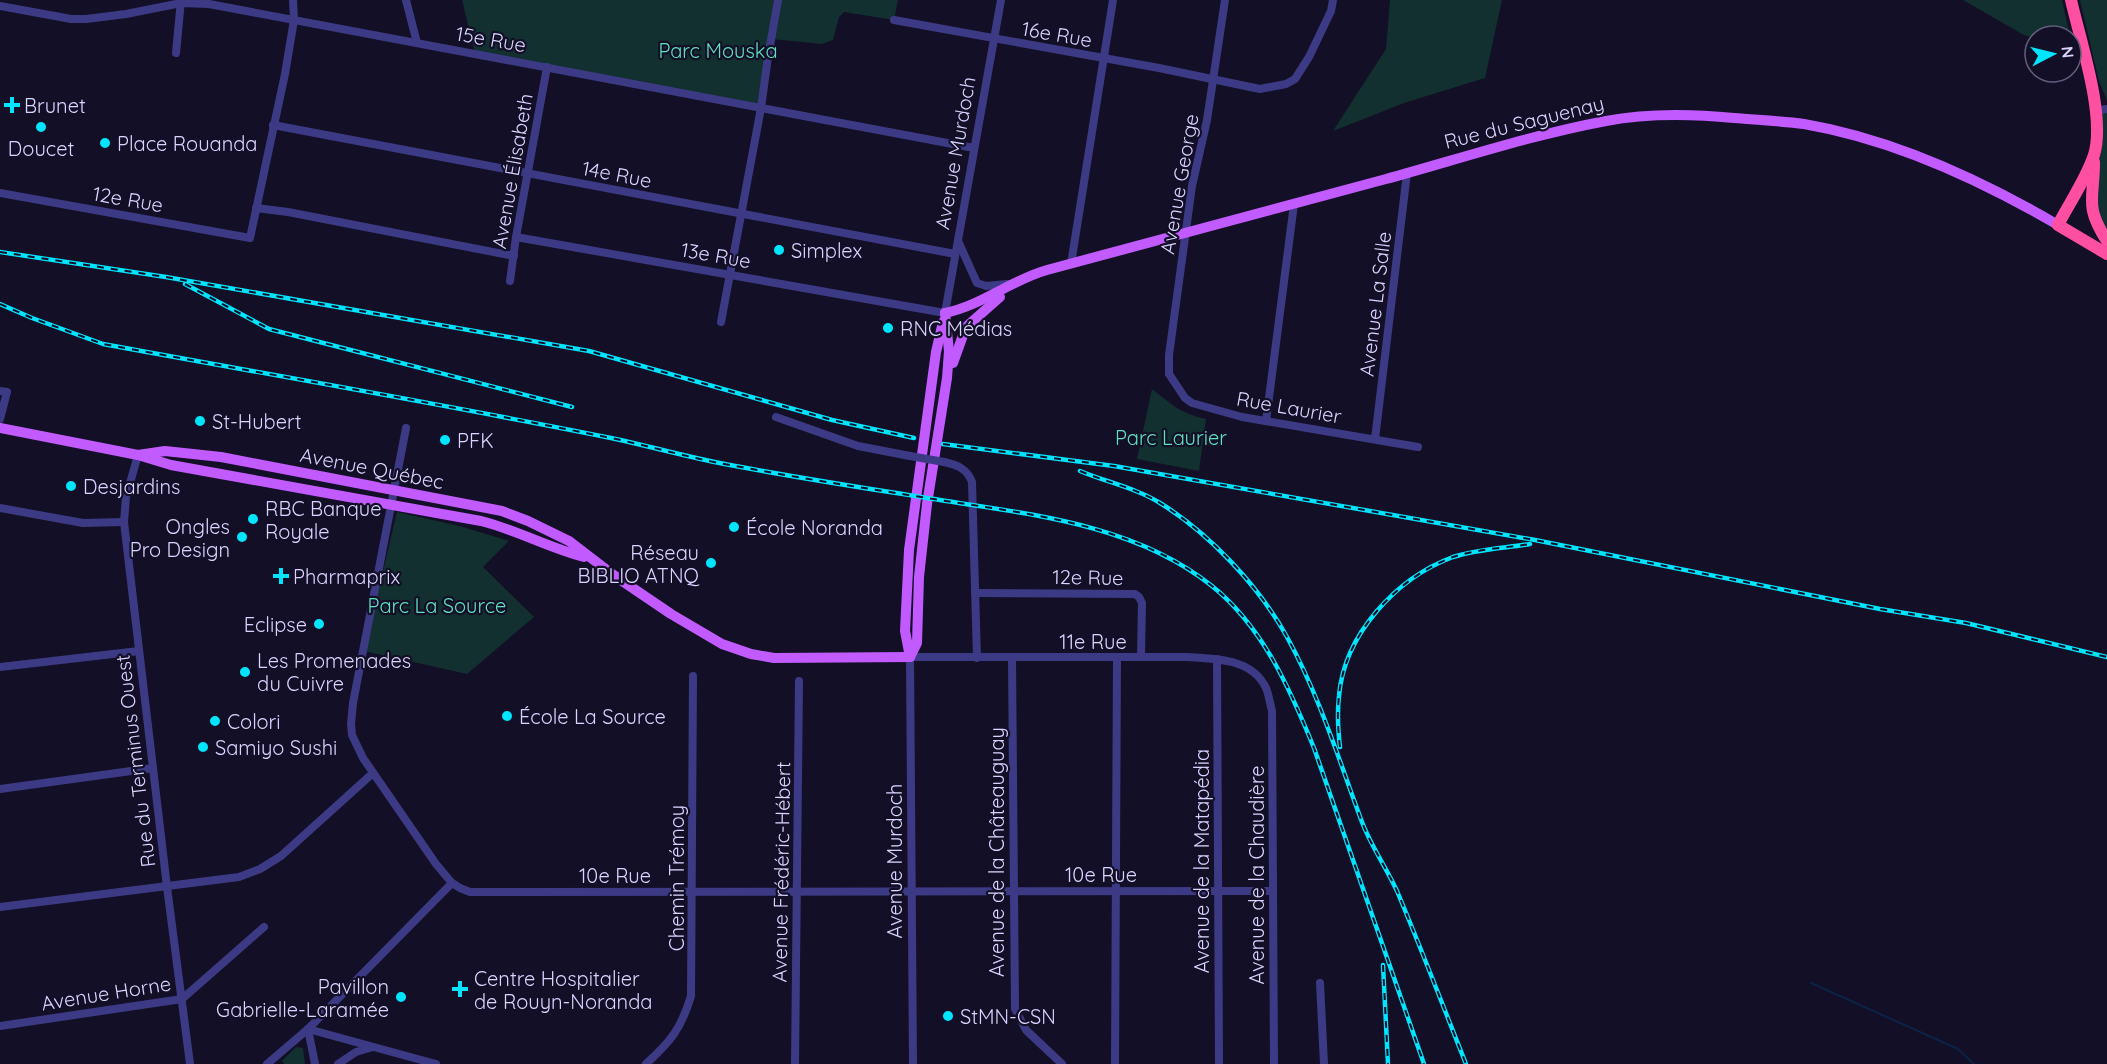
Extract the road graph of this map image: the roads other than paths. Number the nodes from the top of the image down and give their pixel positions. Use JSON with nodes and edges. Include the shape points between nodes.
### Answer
{"nodes":[{"id":1,"x":293,"y":0,"type":"edge"},
{"id":2,"x":406,"y":0,"type":"edge"},
{"id":3,"x":778,"y":0,"type":"edge"},
{"id":4,"x":1001,"y":0,"type":"edge"},
{"id":5,"x":1113,"y":0,"type":"edge"},
{"id":6,"x":1225,"y":0,"type":"edge"},
{"id":7,"x":1333,"y":0,"type":"edge"},
{"id":8,"x":2071,"y":0,"type":"edge"},
{"id":9,"x":181,"y":2,"type":"edge"},
{"id":10,"x":0,"y":6,"type":"edge"},
{"id":11,"x":294,"y":20,"type":"junction"},
{"id":12,"x":894,"y":20,"type":"dead end"},
{"id":13,"x":994,"y":39,"type":"junction"},
{"id":14,"x":417,"y":43,"type":"junction"},
{"id":15,"x":176,"y":53,"type":"dead end"},
{"id":16,"x":1103,"y":59,"type":"junction"},
{"id":17,"x":547,"y":67,"type":"junction"},
{"id":18,"x":1215,"y":79,"type":"junction"},
{"id":19,"x":761,"y":108,"type":"junction"},
{"id":20,"x":2101,"y":110,"type":"edge"},
{"id":21,"x":273,"y":125,"type":"junction"},
{"id":22,"x":974,"y":148,"type":"junction"},
{"id":23,"x":2094,"y":155,"type":"junction"},
{"id":24,"x":1407,"y":173,"type":"junction"},
{"id":25,"x":528,"y":174,"type":"junction"},
{"id":26,"x":0,"y":193,"type":"edge"},
{"id":27,"x":1294,"y":204,"type":"junction"},
{"id":28,"x":256,"y":208,"type":"junction"},
{"id":29,"x":741,"y":214,"type":"junction"},
{"id":30,"x":2058,"y":225,"type":"junction"},
{"id":31,"x":1185,"y":234,"type":"junction"},
{"id":32,"x":516,"y":237,"type":"junction"},
{"id":33,"x":958,"y":241,"type":"junction"},
{"id":34,"x":2107,"y":241,"type":"edge"},
{"id":35,"x":955,"y":254,"type":"junction"},
{"id":36,"x":2107,"y":254,"type":"edge"},
{"id":37,"x":514,"y":256,"type":"junction"},
{"id":38,"x":1071,"y":264,"type":"junction"},
{"id":39,"x":730,"y":274,"type":"junction"},
{"id":40,"x":1024,"y":280,"type":"junction"},
{"id":41,"x":510,"y":281,"type":"dead end"},
{"id":42,"x":945,"y":313,"type":"junction"},
{"id":43,"x":721,"y":322,"type":"dead end"},
{"id":44,"x":1169,"y":374,"type":"joint"},
{"id":45,"x":945,"y":389,"type":"junction"},
{"id":46,"x":0,"y":391,"type":"edge"},
{"id":47,"x":776,"y":417,"type":"dead end"},
{"id":48,"x":0,"y":419,"type":"edge"},
{"id":49,"x":1266,"y":421,"type":"junction"},
{"id":50,"x":0,"y":428,"type":"edge"},
{"id":51,"x":406,"y":428,"type":"dead end"},
{"id":52,"x":1375,"y":439,"type":"junction"},
{"id":53,"x":1418,"y":447,"type":"dead end"},
{"id":54,"x":138,"y":455,"type":"junction"},
{"id":55,"x":395,"y":491,"type":"junction"},
{"id":56,"x":392,"y":504,"type":"junction"},
{"id":57,"x":0,"y":508,"type":"edge"},
{"id":58,"x":124,"y":522,"type":"junction"},
{"id":59,"x":589,"y":558,"type":"junction"},
{"id":60,"x":975,"y":593,"type":"junction"},
{"id":61,"x":139,"y":651,"type":"junction"},
{"id":62,"x":910,"y":657,"type":"junction"},
{"id":63,"x":1117,"y":657,"type":"junction"},
{"id":64,"x":1141,"y":657,"type":"junction"},
{"id":65,"x":977,"y":658,"type":"junction"},
{"id":66,"x":1012,"y":658,"type":"junction"},
{"id":67,"x":1217,"y":659,"type":"junction"},
{"id":68,"x":0,"y":667,"type":"edge"},
{"id":69,"x":693,"y":676,"type":"dead end"},
{"id":70,"x":799,"y":681,"type":"dead end"},
{"id":71,"x":1266,"y":687,"type":"joint"},
{"id":72,"x":153,"y":768,"type":"junction"},
{"id":73,"x":373,"y":773,"type":"junction"},
{"id":74,"x":0,"y":789,"type":"edge"},
{"id":75,"x":452,"y":883,"type":"junction"},
{"id":76,"x":167,"y":887,"type":"junction"},
{"id":77,"x":912,"y":890,"type":"junction"},
{"id":78,"x":1013,"y":890,"type":"junction"},
{"id":79,"x":1116,"y":890,"type":"junction"},
{"id":80,"x":797,"y":891,"type":"junction"},
{"id":81,"x":1218,"y":891,"type":"junction"},
{"id":82,"x":1272,"y":891,"type":"junction"},
{"id":83,"x":692,"y":892,"type":"junction"},
{"id":84,"x":0,"y":907,"type":"edge"},
{"id":85,"x":264,"y":927,"type":"dead end"},
{"id":86,"x":1320,"y":983,"type":"dead end"},
{"id":87,"x":182,"y":999,"type":"junction"},
{"id":88,"x":0,"y":1026,"type":"edge"},
{"id":89,"x":308,"y":1029,"type":"junction"},
{"id":90,"x":374,"y":1047,"type":"junction"},
{"id":91,"x":190,"y":1064,"type":"edge"},
{"id":92,"x":267,"y":1064,"type":"edge"},
{"id":93,"x":315,"y":1064,"type":"edge"},
{"id":94,"x":338,"y":1064,"type":"edge"},
{"id":95,"x":436,"y":1064,"type":"edge"},
{"id":96,"x":646,"y":1064,"type":"edge"},
{"id":97,"x":795,"y":1064,"type":"edge"},
{"id":98,"x":913,"y":1064,"type":"edge"},
{"id":99,"x":1062,"y":1064,"type":"edge"},
{"id":100,"x":1115,"y":1064,"type":"edge"},
{"id":101,"x":1219,"y":1064,"type":"edge"},
{"id":102,"x":1274,"y":1064,"type":"edge"},
{"id":103,"x":1324,"y":1064,"type":"edge"}],
"edges":[{"from":1,"to":11,"type":"street"},
{"from":2,"to":14,"type":"street"},
{"from":3,"to":19,"type":"street"},
{"from":4,"to":13,"type":"street","name":"Avenue Murdoch"},
{"from":5,"to":16,"type":"street"},
{"from":6,"to":18,"type":"street","name":"Avenue George"},
{"from":7,"to":18,"type":"street","name":"16e Rue","via":[[1309,57],[1291,82],[1260,89]]},
{"from":8,"to":20,"type":"highway"},
{"from":9,"to":10,"type":"street","name":"15e Rue","via":[[86,19]]},
{"from":9,"to":11,"type":"street","name":"15e Rue"},
{"from":9,"to":15,"type":"street"},
{"from":11,"to":14,"type":"street","name":"15e Rue"},
{"from":11,"to":21,"type":"street"},
{"from":12,"to":13,"type":"street","name":"16e Rue"},
{"from":13,"to":16,"type":"street","name":"16e Rue"},
{"from":13,"to":22,"type":"street","name":"Avenue Murdoch"},
{"from":14,"to":17,"type":"street","name":"15e Rue"},
{"from":16,"to":18,"type":"street","name":"16e Rue"},
{"from":16,"to":38,"type":"street"},
{"from":17,"to":19,"type":"street","name":"15e Rue"},
{"from":17,"to":25,"type":"street","name":"Avenue Élisabeth"},
{"from":18,"to":31,"type":"street","name":"Avenue George"},
{"from":19,"to":22,"type":"street","name":"15e Rue"},
{"from":19,"to":29,"type":"street"},
{"from":20,"to":23,"type":"highway"},
{"from":21,"to":25,"type":"street","name":"14e Rue"},
{"from":21,"to":28,"type":"street"},
{"from":22,"to":33,"type":"street","name":"Avenue Murdoch"},
{"from":23,"to":30,"type":"highway"},
{"from":23,"to":34,"type":"highway","via":[[2092,212]]},
{"from":24,"to":27,"type":"main road","name":"Rue du Saguenay"},
{"from":24,"to":30,"type":"main road","name":"Rue du Saguenay","via":[[1607,121],[1668,115],[1771,120],[1891,147],[1959,173]]},
{"from":24,"to":52,"type":"street","name":"Avenue La Salle"},
{"from":25,"to":29,"type":"street","name":"14e Rue"},
{"from":25,"to":32,"type":"street","name":"Avenue Élisabeth"},
{"from":26,"to":28,"type":"street","name":"12e Rue","via":[[250,238]]},
{"from":27,"to":31,"type":"main road","name":"Rue du Saguenay"},
{"from":27,"to":49,"type":"street"},
{"from":28,"to":37,"type":"street"},
{"from":29,"to":35,"type":"street","name":"14e Rue"},
{"from":29,"to":39,"type":"street"},
{"from":30,"to":36,"type":"highway","name":"Rue du Saguenay"},
{"from":31,"to":38,"type":"main road","name":"Rue du Saguenay"},
{"from":31,"to":44,"type":"street","name":"Avenue George"},
{"from":32,"to":37,"type":"street","name":"Avenue Élisabeth"},
{"from":32,"to":39,"type":"street","name":"13e Rue"},
{"from":33,"to":35,"type":"street","name":"Avenue Murdoch"},
{"from":33,"to":40,"type":"street","via":[[977,283],[1001,286]]},
{"from":35,"to":42,"type":"street","name":"Avenue Murdoch"},
{"from":37,"to":41,"type":"street","name":"Avenue Élisabeth"},
{"from":38,"to":40,"type":"main road","name":"Rue du Saguenay"},
{"from":39,"to":42,"type":"street","name":"13e Rue"},
{"from":39,"to":43,"type":"street"},
{"from":40,"to":42,"type":"main road","name":"Rue du Saguenay","via":[[974,305]]},
{"from":40,"to":45,"type":"main road","via":[[966,327]]},
{"from":42,"to":45,"type":"main road","name":"Avenue Murdoch","via":[[949,351]]},
{"from":42,"to":62,"type":"main road","name":"Avenue Murdoch","via":[[936,352],[909,550],[905,631]]},
{"from":44,"to":49,"type":"street","name":"Rue Laurier","via":[[1192,403]]},
{"from":45,"to":62,"type":"main road","name":"Avenue Murdoch","via":[[927,504],[917,643]]},
{"from":46,"to":48,"type":"street","via":[[7,392]]},
{"from":47,"to":60,"type":"street","bridge":true,"via":[[858,446],[961,467],[972,482]]},
{"from":49,"to":52,"type":"street","name":"Rue Laurier"},
{"from":50,"to":54,"type":"main road","name":"Avenue Québec"},
{"from":51,"to":55,"type":"street"},
{"from":52,"to":53,"type":"street","name":"Rue Laurier"},
{"from":54,"to":55,"type":"main road","name":"Avenue Québec","via":[[165,451],[221,457]]},
{"from":54,"to":56,"type":"main road","name":"Avenue Québec","via":[[171,465]]},
{"from":54,"to":58,"type":"street","name":"Rue du Terminus Ouest","via":[[126,497]]},
{"from":55,"to":56,"type":"street"},
{"from":55,"to":59,"type":"main road","name":"Avenue Québec","via":[[519,517],[569,542]]},
{"from":56,"to":59,"type":"main road","name":"Avenue Québec","via":[[494,524]]},
{"from":56,"to":73,"type":"street","via":[[351,724],[356,746]]},
{"from":57,"to":58,"type":"street","via":[[83,523]]},
{"from":58,"to":61,"type":"street","name":"Rue du Terminus Ouest"},
{"from":59,"to":62,"type":"main road","name":"Avenue Québec","via":[[704,634],[751,654],[774,658]]},
{"from":60,"to":64,"type":"street","name":"12e Rue","via":[[1135,594],[1142,603]]},
{"from":60,"to":65,"type":"street"},
{"from":61,"to":68,"type":"street"},
{"from":61,"to":72,"type":"street","name":"Rue du Terminus Ouest"},
{"from":62,"to":65,"type":"street","name":"11e Rue"},
{"from":62,"to":77,"type":"street","name":"Avenue Murdoch"},
{"from":63,"to":64,"type":"street","name":"11e Rue"},
{"from":63,"to":66,"type":"street","name":"11e Rue"},
{"from":63,"to":79,"type":"street"},
{"from":64,"to":67,"type":"street","name":"11e Rue"},
{"from":65,"to":66,"type":"street","name":"11e Rue"},
{"from":66,"to":78,"type":"street","name":"Avenue de la Châteauguay"},
{"from":67,"to":71,"type":"street","name":"11e Rue","via":[[1242,665]]},
{"from":67,"to":81,"type":"street","name":"Avenue de la Matapédia"},
{"from":69,"to":83,"type":"street","name":"Chemin Trémoy"},
{"from":70,"to":80,"type":"street","name":"Avenue Frédéric-Hébert"},
{"from":71,"to":82,"type":"street","name":"Avenue de la Chaudière","via":[[1272,711]]},
{"from":72,"to":74,"type":"street"},
{"from":72,"to":76,"type":"street","name":"Rue du Terminus Ouest"},
{"from":73,"to":75,"type":"street"},
{"from":73,"to":76,"type":"street","via":[[281,856],[260,869],[239,877]]},
{"from":75,"to":83,"type":"street","name":"10e Rue","via":[[470,892]]},
{"from":75,"to":89,"type":"street"},
{"from":76,"to":84,"type":"street"},
{"from":76,"to":87,"type":"street","name":"Rue du Terminus Ouest"},
{"from":77,"to":78,"type":"street","name":"10e Rue"},
{"from":77,"to":80,"type":"street","name":"10e Rue"},
{"from":77,"to":98,"type":"street","name":"Avenue Murdoch"},
{"from":78,"to":79,"type":"street","name":"10e Rue"},
{"from":78,"to":99,"type":"street","name":"Avenue de la Châteauguay","via":[[1015,1010],[1026,1030]]},
{"from":79,"to":81,"type":"street","name":"10e Rue"},
{"from":79,"to":100,"type":"street"},
{"from":80,"to":83,"type":"street","name":"10e Rue"},
{"from":80,"to":97,"type":"street","name":"Avenue Frédéric-Hébert"},
{"from":81,"to":82,"type":"street","name":"10e Rue"},
{"from":81,"to":101,"type":"street","name":"Avenue de la Matapédia"},
{"from":82,"to":102,"type":"street","name":"Avenue de la Chaudière"},
{"from":83,"to":96,"type":"street","name":"Chemin Trémoy","via":[[691,996],[675,1035]]},
{"from":85,"to":87,"type":"street","name":"Avenue Horne"},
{"from":86,"to":103,"type":"street"},
{"from":87,"to":88,"type":"street","name":"Avenue Horne"},
{"from":87,"to":91,"type":"street","name":"Rue du Terminus Ouest"},
{"from":89,"to":90,"type":"street"},
{"from":89,"to":92,"type":"street"},
{"from":89,"to":93,"type":"street"},
{"from":90,"to":94,"type":"street","via":[[356,1052]]},
{"from":90,"to":95,"type":"street"}]}
